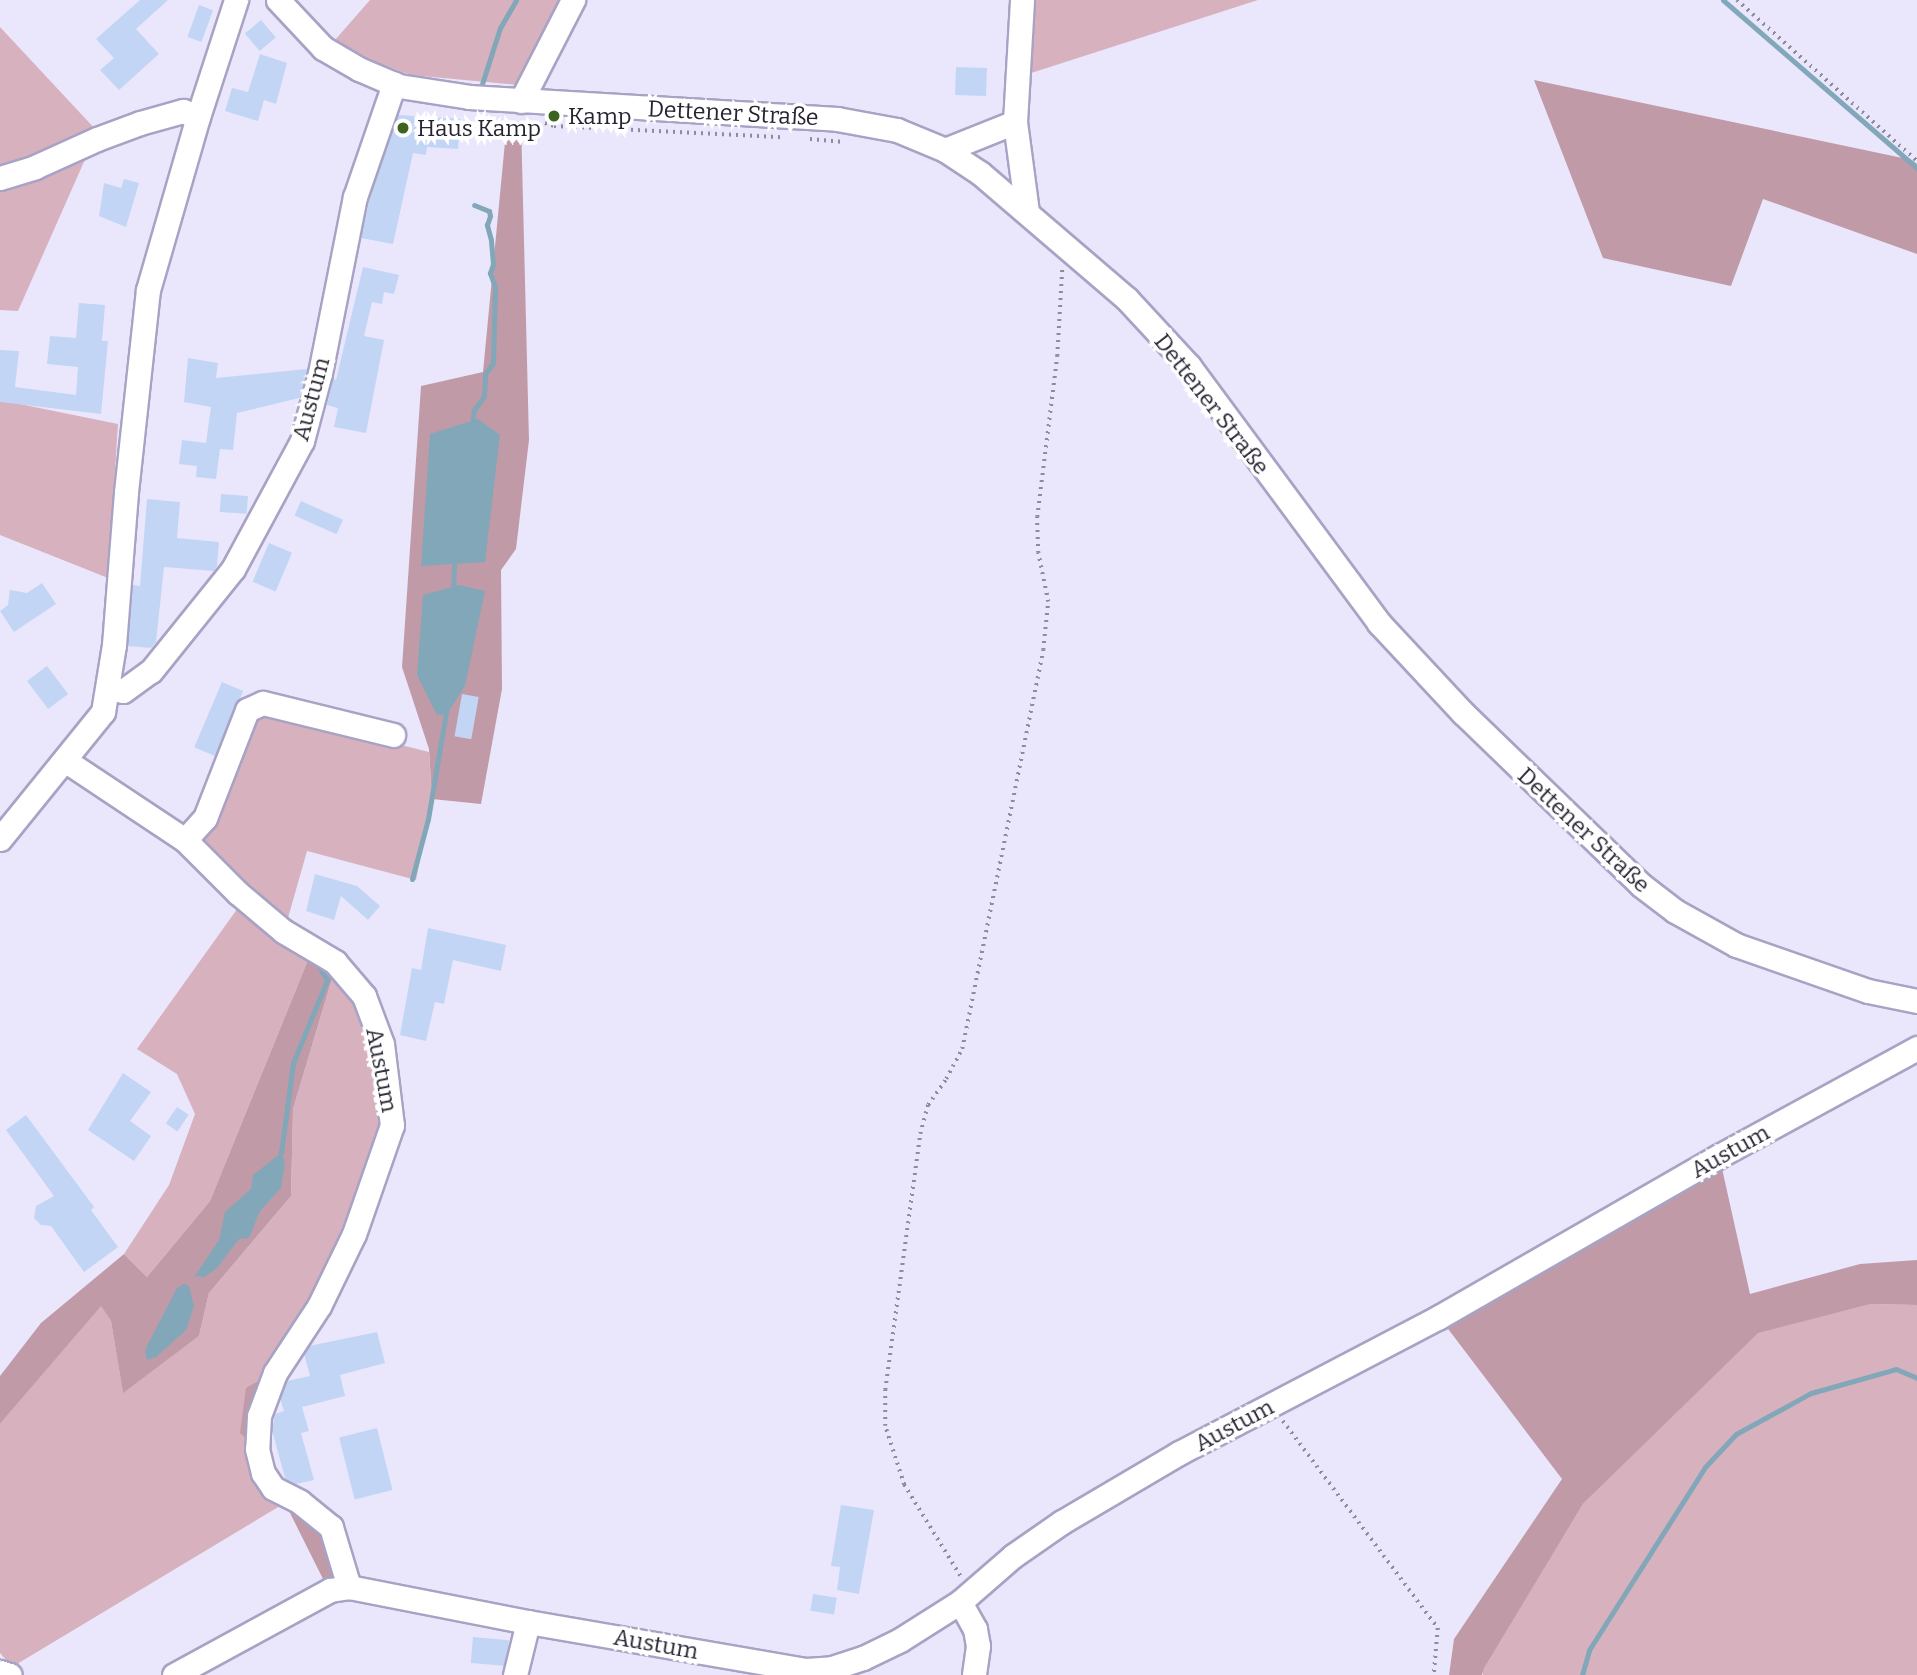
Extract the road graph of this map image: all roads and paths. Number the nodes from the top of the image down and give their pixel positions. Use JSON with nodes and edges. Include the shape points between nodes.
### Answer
{"nodes":[{"id":1,"x":236,"y":0,"type":"edge"},
{"id":2,"x":278,"y":0,"type":"edge"},
{"id":3,"x":573,"y":0,"type":"edge"},
{"id":4,"x":1022,"y":0,"type":"edge"},
{"id":5,"x":1737,"y":0,"type":"edge"},
{"id":6,"x":394,"y":84,"type":"junction"},
{"id":7,"x":521,"y":101,"type":"junction"},
{"id":8,"x":198,"y":117,"type":"junction"},
{"id":9,"x":543,"y":122,"type":"dead end"},
{"id":10,"x":1014,"y":122,"type":"junction"},
{"id":11,"x":792,"y":138,"type":"dead end"},
{"id":12,"x":806,"y":139,"type":"dead end"},
{"id":13,"x":857,"y":143,"type":"dead end"},
{"id":14,"x":945,"y":150,"type":"junction"},
{"id":15,"x":1917,"y":161,"type":"edge"},
{"id":16,"x":0,"y":178,"type":"edge"},
{"id":17,"x":1027,"y":212,"type":"junction"},
{"id":18,"x":1070,"y":274,"type":"dead end"},
{"id":19,"x":108,"y":688,"type":"junction"},
{"id":20,"x":393,"y":735,"type":"dead end"},
{"id":21,"x":66,"y":761,"type":"junction"},
{"id":22,"x":0,"y":839,"type":"edge"},
{"id":23,"x":185,"y":840,"type":"junction"},
{"id":24,"x":1917,"y":1001,"type":"edge"},
{"id":25,"x":1917,"y":1048,"type":"edge"},
{"id":26,"x":1271,"y":1405,"type":"junction"},
{"id":27,"x":349,"y":1587,"type":"junction"},
{"id":28,"x":965,"y":1598,"type":"junction"},
{"id":29,"x":528,"y":1622,"type":"junction"},
{"id":30,"x":0,"y":1672,"type":"edge"},
{"id":31,"x":10,"y":1675,"type":"edge"},
{"id":32,"x":174,"y":1675,"type":"edge"},
{"id":33,"x":515,"y":1675,"type":"edge"},
{"id":34,"x":974,"y":1675,"type":"edge"},
{"id":35,"x":1434,"y":1675,"type":"edge"}],
"edges":[{"from":1,"to":8,"type":"street"},
{"from":2,"to":6,"type":"street","name":"Dettener Straße","via":[[323,48]]},
{"from":3,"to":7,"type":"street"},
{"from":4,"to":10,"type":"street"},
{"from":5,"to":15,"type":"path"},
{"from":6,"to":7,"type":"street","name":"Dettener Straße"},
{"from":6,"to":19,"type":"street","name":"Austum","via":[[355,197],[302,441],[233,569],[151,671],[123,691]]},
{"from":7,"to":14,"type":"street","name":"Dettener Straße","via":[[837,119],[897,130]]},
{"from":8,"to":16,"type":"street","via":[[183,111],[141,123]]},
{"from":8,"to":19,"type":"street","via":[[148,290]]},
{"from":9,"to":11,"type":"path"},
{"from":10,"to":14,"type":"street"},
{"from":10,"to":17,"type":"street"},
{"from":12,"to":13,"type":"path"},
{"from":14,"to":17,"type":"street","name":"Dettener Straße"},
{"from":17,"to":24,"type":"street","name":"Dettener Straße","via":[[1189,366],[1394,639],[1462,712],[1641,885],[1675,911],[1736,944],[1846,984]]},
{"from":18,"to":28,"type":"path","via":[[1062,266],[1057,356],[1037,517],[1038,553],[1048,602],[1043,650],[961,1049],[928,1105],[920,1134],[885,1390],[885,1426],[904,1485]]},
{"from":19,"to":21,"type":"street","via":[[103,712]]},
{"from":20,"to":23,"type":"street","via":[[264,703],[247,710],[205,818]]},
{"from":21,"to":22,"type":"street"},
{"from":21,"to":23,"type":"street","name":"Austum"},
{"from":23,"to":27,"type":"street","name":"Austum","via":[[283,931],[335,962],[364,996],[382,1044],[392,1125],[355,1234],[319,1306],[275,1373],[259,1416],[257,1449],[263,1473],[273,1488],[331,1527]]},
{"from":25,"to":26,"type":"street","name":"Austum","via":[[1439,1317]]},
{"from":26,"to":28,"type":"street","name":"Austum","via":[[1062,1522]]},
{"from":26,"to":35,"type":"path","via":[[1438,1628]]},
{"from":27,"to":29,"type":"street","name":"Austum"},
{"from":27,"to":32,"type":"street","name":"Austum","via":[[330,1590]]},
{"from":28,"to":29,"type":"street","name":"Austum","via":[[863,1658],[806,1670]]},
{"from":28,"to":34,"type":"street","via":[[978,1646]]},
{"from":29,"to":33,"type":"street"},
{"from":30,"to":31,"type":"street"}]}
